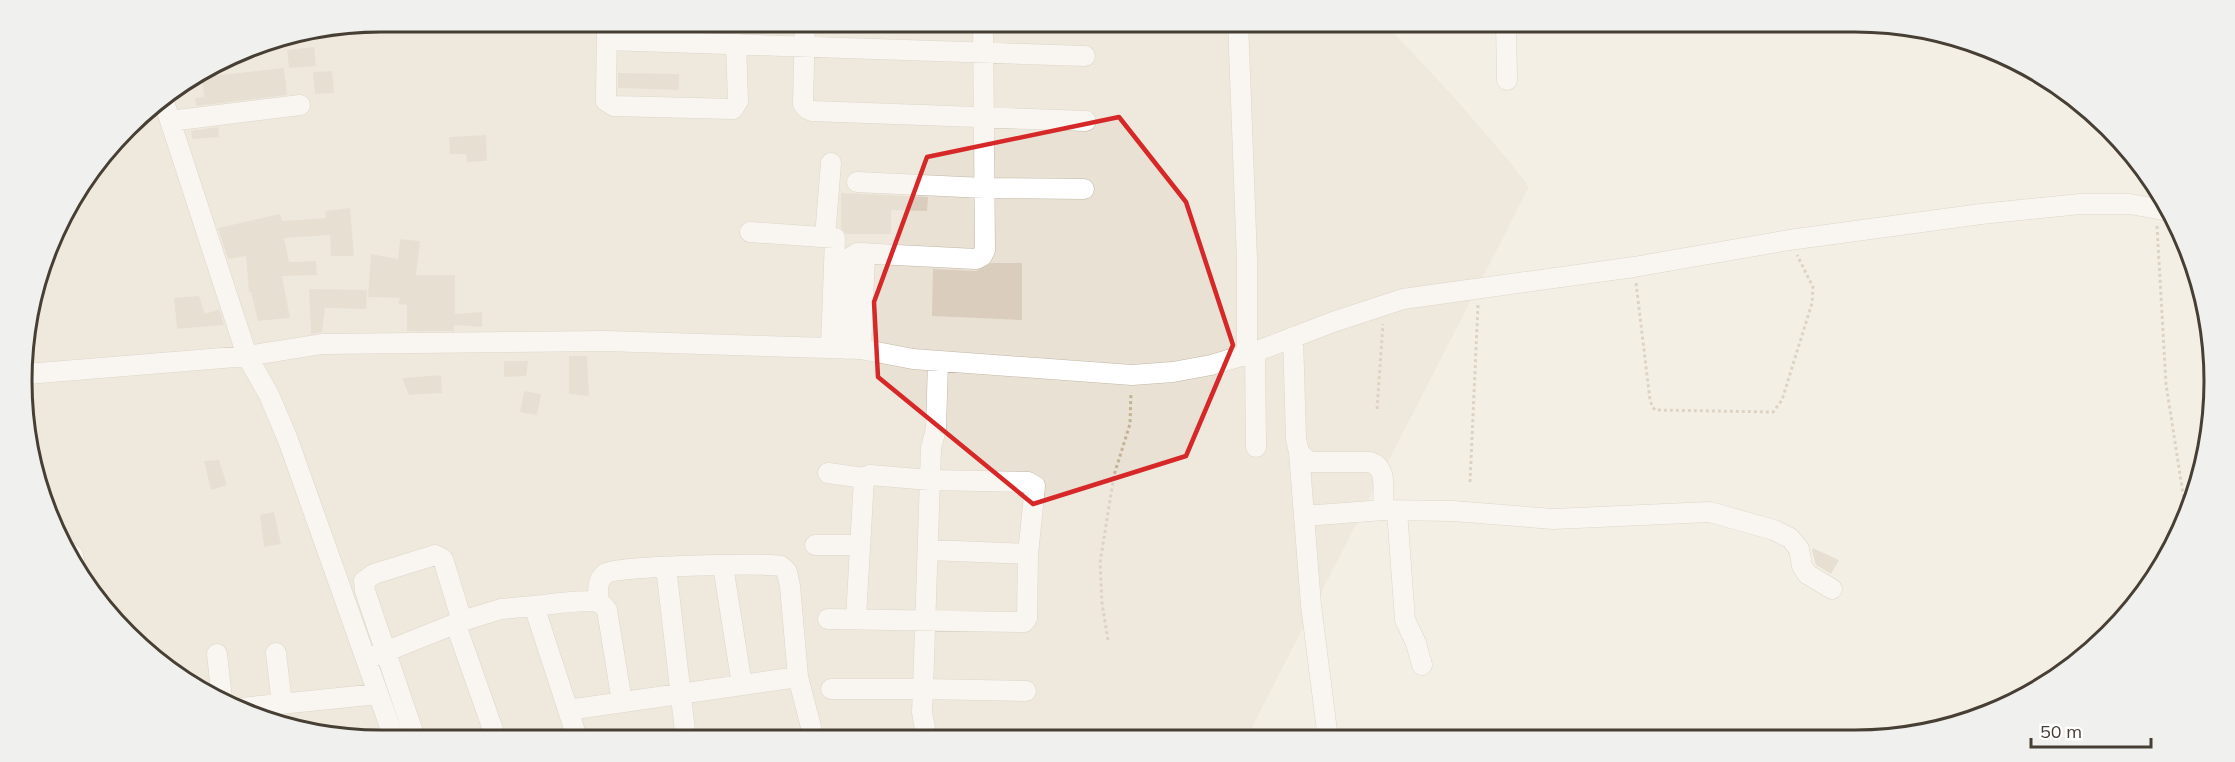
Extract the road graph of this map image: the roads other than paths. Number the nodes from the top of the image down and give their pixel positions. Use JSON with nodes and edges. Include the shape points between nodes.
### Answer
{"nodes":[{"id":1,"x":607,"y":32,"type":"edge"},
{"id":2,"x":625,"y":32,"type":"edge"},
{"id":3,"x":805,"y":32,"type":"edge"},
{"id":4,"x":983,"y":32,"type":"edge"},
{"id":5,"x":1238,"y":32,"type":"edge"},
{"id":6,"x":1506,"y":32,"type":"edge"},
{"id":7,"x":736,"y":44,"type":"junction"},
{"id":8,"x":804,"y":46,"type":"junction"},
{"id":9,"x":982,"y":51,"type":"junction"},
{"id":10,"x":1085,"y":56,"type":"dead end"},
{"id":11,"x":1507,"y":80,"type":"dead end"},
{"id":12,"x":300,"y":105,"type":"dead end"},
{"id":13,"x":165,"y":106,"type":"edge"},
{"id":14,"x":983,"y":117,"type":"junction"},
{"id":15,"x":170,"y":121,"type":"junction"},
{"id":16,"x":1086,"y":121,"type":"dead end"},
{"id":17,"x":831,"y":163,"type":"dead end"},
{"id":18,"x":857,"y":182,"type":"dead end"},
{"id":19,"x":984,"y":188,"type":"junction"},
{"id":20,"x":1084,"y":189,"type":"dead end"},
{"id":21,"x":2159,"y":209,"type":"edge"},
{"id":22,"x":750,"y":232,"type":"dead end"},
{"id":23,"x":825,"y":237,"type":"junction"},
{"id":24,"x":1293,"y":338,"type":"junction"},
{"id":25,"x":846,"y":349,"type":"junction"},
{"id":26,"x":1251,"y":353,"type":"junction"},
{"id":27,"x":247,"y":356,"type":"junction"},
{"id":28,"x":938,"y":361,"type":"junction"},
{"id":29,"x":32,"y":374,"type":"edge"},
{"id":30,"x":1256,"y":447,"type":"dead end"},
{"id":31,"x":1299,"y":452,"type":"junction"},
{"id":32,"x":828,"y":472,"type":"dead end"},
{"id":33,"x":864,"y":478,"type":"junction"},
{"id":34,"x":935,"y":480,"type":"junction"},
{"id":35,"x":1390,"y":511,"type":"junction"},
{"id":36,"x":1305,"y":516,"type":"junction"},
{"id":37,"x":815,"y":545,"type":"dead end"},
{"id":38,"x":859,"y":545,"type":"junction"},
{"id":39,"x":934,"y":550,"type":"junction"},
{"id":40,"x":1028,"y":554,"type":"junction"},
{"id":41,"x":723,"y":566,"type":"junction"},
{"id":42,"x":666,"y":567,"type":"junction"},
{"id":43,"x":1832,"y":590,"type":"dead end"},
{"id":44,"x":599,"y":603,"type":"junction"},
{"id":45,"x":534,"y":606,"type":"junction"},
{"id":46,"x":856,"y":618,"type":"junction"},
{"id":47,"x":828,"y":619,"type":"dead end"},
{"id":48,"x":930,"y":620,"type":"junction"},
{"id":49,"x":459,"y":623,"type":"junction"},
{"id":50,"x":386,"y":652,"type":"junction"},
{"id":51,"x":276,"y":653,"type":"dead end"},
{"id":52,"x":217,"y":654,"type":"dead end"},
{"id":53,"x":367,"y":659,"type":"junction"},
{"id":54,"x":1422,"y":665,"type":"dead end"},
{"id":55,"x":798,"y":676,"type":"junction"},
{"id":56,"x":742,"y":685,"type":"junction"},
{"id":57,"x":927,"y":689,"type":"junction"},
{"id":58,"x":831,"y":690,"type":"dead end"},
{"id":59,"x":221,"y":692,"type":"edge"},
{"id":60,"x":1026,"y":692,"type":"dead end"},
{"id":61,"x":682,"y":693,"type":"junction"},
{"id":62,"x":378,"y":694,"type":"junction"},
{"id":63,"x":622,"y":702,"type":"junction"},
{"id":64,"x":282,"y":704,"type":"junction"},
{"id":65,"x":254,"y":707,"type":"edge"},
{"id":66,"x":568,"y":710,"type":"junction"},
{"id":67,"x":386,"y":730,"type":"edge"},
{"id":68,"x":412,"y":730,"type":"edge"},
{"id":69,"x":493,"y":730,"type":"edge"},
{"id":70,"x":574,"y":730,"type":"edge"},
{"id":71,"x":685,"y":730,"type":"edge"},
{"id":72,"x":812,"y":730,"type":"edge"},
{"id":73,"x":927,"y":730,"type":"edge"},
{"id":74,"x":1327,"y":730,"type":"edge"}],
"edges":[{"from":1,"to":7,"type":"street","via":[[606,101],[614,106],[733,109],[738,101]]},
{"from":2,"to":7,"type":"street"},
{"from":3,"to":8,"type":"street"},
{"from":4,"to":9,"type":"street"},
{"from":5,"to":26,"type":"street"},
{"from":6,"to":11,"type":"street"},
{"from":7,"to":8,"type":"street"},
{"from":8,"to":9,"type":"street"},
{"from":8,"to":14,"type":"street","via":[[803,104],[807,110]]},
{"from":9,"to":10,"type":"street"},
{"from":9,"to":14,"type":"street"},
{"from":12,"to":15,"type":"street"},
{"from":13,"to":15,"type":"street"},
{"from":14,"to":16,"type":"street"},
{"from":14,"to":19,"type":"street"},
{"from":15,"to":27,"type":"street"},
{"from":17,"to":23,"type":"street"},
{"from":18,"to":19,"type":"street"},
{"from":19,"to":20,"type":"street"},
{"from":19,"to":25,"type":"street","via":[[986,243],[979,258],[865,253]]},
{"from":21,"to":24,"type":"street","via":[[2130,204],[2080,204],[1789,240],[1634,267],[1403,299]]},
{"from":22,"to":23,"type":"street"},
{"from":23,"to":25,"type":"street","via":[[835,238]]},
{"from":24,"to":26,"type":"street"},
{"from":24,"to":31,"type":"street"},
{"from":25,"to":27,"type":"street","via":[[606,341],[322,344]]},
{"from":25,"to":28,"type":"street"},
{"from":26,"to":28,"type":"street","via":[[1211,365],[1132,375]]},
{"from":26,"to":30,"type":"street"},
{"from":27,"to":29,"type":"street"},
{"from":27,"to":53,"type":"street","via":[[288,440]]},
{"from":28,"to":34,"type":"street","via":[[936,429],[940,437]]},
{"from":31,"to":35,"type":"street","via":[[1311,462],[1377,465],[1382,470],[1382,498]]},
{"from":31,"to":36,"type":"street"},
{"from":32,"to":33,"type":"street"},
{"from":33,"to":34,"type":"street","via":[[870,475]]},
{"from":33,"to":38,"type":"street"},
{"from":34,"to":39,"type":"street"},
{"from":34,"to":40,"type":"street","via":[[1028,482],[1035,486]]},
{"from":35,"to":36,"type":"street"},
{"from":35,"to":43,"type":"street","via":[[1453,511],[1553,519],[1710,512],[1790,538],[1799,549],[1807,574]]},
{"from":35,"to":54,"type":"street","via":[[1405,620]]},
{"from":36,"to":74,"type":"street","via":[[1311,605]]},
{"from":37,"to":38,"type":"street"},
{"from":38,"to":46,"type":"street"},
{"from":39,"to":40,"type":"street"},
{"from":39,"to":48,"type":"street"},
{"from":40,"to":48,"type":"street","via":[[1026,621]]},
{"from":41,"to":42,"type":"street"},
{"from":41,"to":55,"type":"street","via":[[778,565],[786,569]]},
{"from":41,"to":56,"type":"street"},
{"from":42,"to":44,"type":"street","via":[[610,570],[603,574],[598,586]]},
{"from":42,"to":61,"type":"street"},
{"from":44,"to":45,"type":"street"},
{"from":44,"to":63,"type":"street","via":[[607,610]]},
{"from":45,"to":49,"type":"street","via":[[501,609]]},
{"from":45,"to":66,"type":"street"},
{"from":46,"to":47,"type":"street"},
{"from":46,"to":48,"type":"street"},
{"from":48,"to":57,"type":"street"},
{"from":49,"to":50,"type":"street"},
{"from":49,"to":50,"type":"street","via":[[439,556],[374,574],[365,578],[364,584]]},
{"from":49,"to":69,"type":"street"},
{"from":50,"to":53,"type":"street"},
{"from":50,"to":68,"type":"street"},
{"from":51,"to":64,"type":"street"},
{"from":52,"to":59,"type":"street"},
{"from":53,"to":62,"type":"street"},
{"from":55,"to":56,"type":"street"},
{"from":55,"to":72,"type":"street"},
{"from":56,"to":61,"type":"street"},
{"from":57,"to":58,"type":"street"},
{"from":57,"to":60,"type":"street"},
{"from":57,"to":73,"type":"street"},
{"from":61,"to":63,"type":"street"},
{"from":61,"to":71,"type":"street"},
{"from":62,"to":64,"type":"street"},
{"from":62,"to":67,"type":"street"},
{"from":63,"to":66,"type":"street"},
{"from":64,"to":65,"type":"street"},
{"from":66,"to":70,"type":"street"}]}
